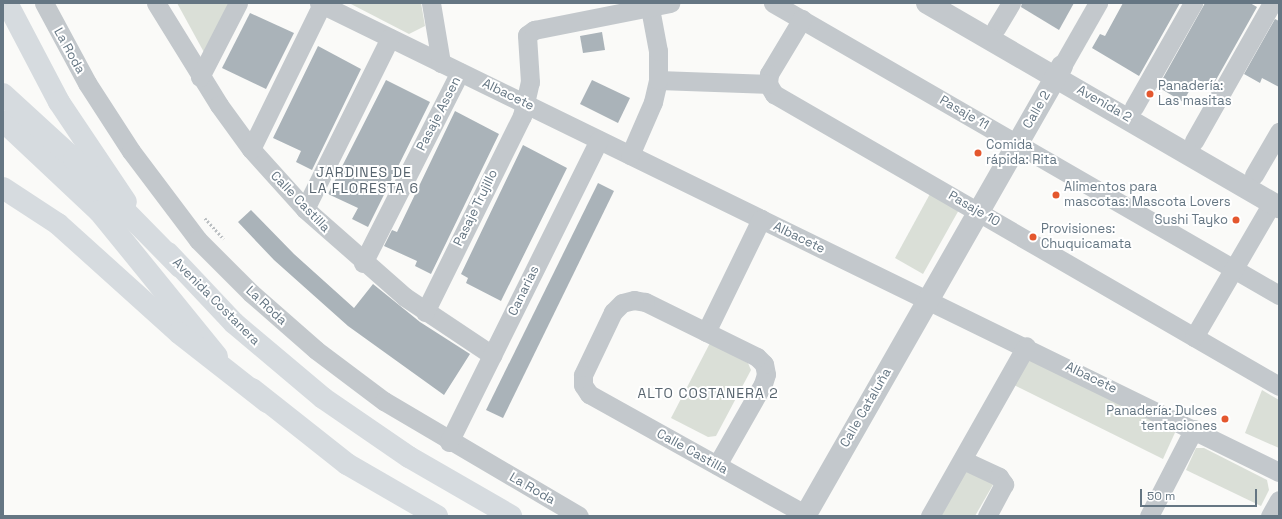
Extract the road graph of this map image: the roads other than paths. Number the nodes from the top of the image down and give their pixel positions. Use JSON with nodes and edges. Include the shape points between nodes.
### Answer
{"nodes":[{"id":1,"x":7,"y":3,"type":"edge"},
{"id":2,"x":44,"y":3,"type":"edge"},
{"id":3,"x":156,"y":3,"type":"edge"},
{"id":4,"x":238,"y":3,"type":"edge"},
{"id":5,"x":431,"y":3,"type":"edge"},
{"id":6,"x":670,"y":3,"type":"edge"},
{"id":7,"x":773,"y":3,"type":"edge"},
{"id":8,"x":927,"y":3,"type":"edge"},
{"id":9,"x":953,"y":3,"type":"edge"},
{"id":10,"x":1011,"y":3,"type":"edge"},
{"id":11,"x":1098,"y":3,"type":"edge"},
{"id":12,"x":1193,"y":3,"type":"edge"},
{"id":13,"x":1272,"y":3,"type":"edge"},
{"id":14,"x":321,"y":4,"type":"edge"},
{"id":15,"x":649,"y":5,"type":"edge"},
{"id":16,"x":802,"y":19,"type":"junction"},
{"id":17,"x":996,"y":28,"type":"junction"},
{"id":18,"x":390,"y":38,"type":"junction"},
{"id":19,"x":442,"y":63,"type":"junction"},
{"id":20,"x":1058,"y":71,"type":"junction"},
{"id":21,"x":460,"y":72,"type":"junction"},
{"id":22,"x":200,"y":77,"type":"junction"},
{"id":23,"x":658,"y":80,"type":"junction"},
{"id":24,"x":768,"y":84,"type":"junction"},
{"id":25,"x":3,"y":94,"type":"edge"},
{"id":26,"x":526,"y":104,"type":"junction"},
{"id":27,"x":1134,"y":107,"type":"junction"},
{"id":28,"x":3,"y":121,"type":"edge"},
{"id":29,"x":1279,"y":132,"type":"edge"},
{"id":30,"x":599,"y":140,"type":"junction"},
{"id":31,"x":1194,"y":141,"type":"junction"},
{"id":32,"x":1017,"y":144,"type":"junction"},
{"id":33,"x":251,"y":148,"type":"junction"},
{"id":34,"x":630,"y":155,"type":"junction"},
{"id":35,"x":1254,"y":175,"type":"junction"},
{"id":36,"x":3,"y":188,"type":"edge"},
{"id":37,"x":1277,"y":200,"type":"edge"},
{"id":38,"x":107,"y":207,"type":"junction"},
{"id":39,"x":305,"y":209,"type":"junction"},
{"id":40,"x":978,"y":212,"type":"junction"},
{"id":41,"x":761,"y":219,"type":"junction"},
{"id":42,"x":363,"y":263,"type":"junction"},
{"id":43,"x":180,"y":267,"type":"junction"},
{"id":44,"x":1234,"y":269,"type":"junction"},
{"id":45,"x":1279,"y":295,"type":"edge"},
{"id":46,"x":928,"y":300,"type":"junction"},
{"id":47,"x":425,"y":312,"type":"junction"},
{"id":48,"x":706,"y":332,"type":"junction"},
{"id":49,"x":1194,"y":337,"type":"junction"},
{"id":50,"x":1026,"y":346,"type":"junction"},
{"id":51,"x":492,"y":355,"type":"junction"},
{"id":52,"x":1279,"y":386,"type":"edge"},
{"id":53,"x":268,"y":402,"type":"junction"},
{"id":54,"x":1194,"y":429,"type":"junction"},
{"id":55,"x":449,"y":442,"type":"junction"},
{"id":56,"x":963,"y":460,"type":"junction"},
{"id":57,"x":717,"y":465,"type":"junction"},
{"id":58,"x":1279,"y":472,"type":"edge"},
{"id":59,"x":1279,"y":500,"type":"edge"},
{"id":60,"x":806,"y":515,"type":"edge"},
{"id":61,"x":437,"y":516,"type":"edge"},
{"id":62,"x":511,"y":516,"type":"edge"},
{"id":63,"x":579,"y":516,"type":"edge"},
{"id":64,"x":930,"y":516,"type":"edge"},
{"id":65,"x":987,"y":516,"type":"edge"},
{"id":66,"x":1149,"y":516,"type":"edge"},
{"id":67,"x":1270,"y":516,"type":"edge"}],
"edges":[{"from":1,"to":43,"type":"main road","name":"Avenida Costanera","via":[[41,70],[88,148],[133,211]]},
{"from":2,"to":55,"type":"street","name":"La Roda","via":[[70,55],[109,119],[198,240],[251,293],[316,350],[384,401]]},
{"from":3,"to":22,"type":"street","name":"Calle Castilla"},
{"from":4,"to":22,"type":"street"},
{"from":5,"to":19,"type":"street"},
{"from":6,"to":15,"type":"street"},
{"from":7,"to":16,"type":"street","name":"Pasaje 11"},
{"from":8,"to":20,"type":"street","name":"Avenida 2"},
{"from":9,"to":17,"type":"street","name":"Avenida 2"},
{"from":10,"to":17,"type":"street"},
{"from":11,"to":20,"type":"street","name":"Calle 2"},
{"from":12,"to":27,"type":"street"},
{"from":13,"to":31,"type":"street"},
{"from":14,"to":18,"type":"street","name":"Albacete"},
{"from":14,"to":33,"type":"street"},
{"from":15,"to":23,"type":"street","via":[[658,52]]},
{"from":15,"to":26,"type":"street","name":"Pasaje Trujillo","via":[[530,31],[525,39],[530,82]]},
{"from":16,"to":24,"type":"street","via":[[769,74]]},
{"from":16,"to":32,"type":"street","name":"Pasaje 11"},
{"from":17,"to":20,"type":"street","name":"Avenida 2"},
{"from":18,"to":19,"type":"street","name":"Albacete"},
{"from":18,"to":39,"type":"street"},
{"from":19,"to":21,"type":"street","name":"Albacete"},
{"from":20,"to":27,"type":"street","name":"Avenida 2"},
{"from":20,"to":32,"type":"street","name":"Calle 2"},
{"from":20,"to":37,"type":"street","name":"Avenida 2"},
{"from":21,"to":26,"type":"street","name":"Albacete"},
{"from":21,"to":42,"type":"street","name":"Pasaje Assen"},
{"from":22,"to":33,"type":"street","name":"Calle Castilla"},
{"from":23,"to":24,"type":"street"},
{"from":23,"to":34,"type":"street","via":[[653,102]]},
{"from":24,"to":40,"type":"street","name":"Pasaje 10","via":[[774,94]]},
{"from":25,"to":38,"type":"main road","via":[[74,159]]},
{"from":26,"to":30,"type":"street","name":"Albacete"},
{"from":26,"to":47,"type":"street","name":"Pasaje Trujillo"},
{"from":27,"to":31,"type":"street","name":"Avenida 2"},
{"from":28,"to":38,"type":"main road"},
{"from":29,"to":35,"type":"street"},
{"from":30,"to":34,"type":"street","name":"Albacete"},
{"from":30,"to":51,"type":"street","name":"Canarias"},
{"from":31,"to":35,"type":"street","name":"Avenida 2"},
{"from":32,"to":40,"type":"street","name":"Calle 2"},
{"from":32,"to":44,"type":"street","name":"Pasaje 11"},
{"from":33,"to":39,"type":"street","name":"Calle Castilla"},
{"from":34,"to":41,"type":"street","name":"Albacete"},
{"from":35,"to":37,"type":"street","name":"Avenida 2"},
{"from":36,"to":53,"type":"main road","via":[[58,224],[179,333]]},
{"from":37,"to":44,"type":"street"},
{"from":38,"to":43,"type":"main road"},
{"from":38,"to":53,"type":"main road","name":"Avenida Costanera","via":[[206,344],[231,371]]},
{"from":39,"to":42,"type":"street","name":"Calle Castilla"},
{"from":40,"to":46,"type":"street","name":"Calle 2"},
{"from":40,"to":49,"type":"street","name":"Pasaje 10"},
{"from":41,"to":46,"type":"street","name":"Albacete"},
{"from":41,"to":48,"type":"street"},
{"from":42,"to":47,"type":"street","name":"Calle Castilla"},
{"from":43,"to":62,"type":"main road","name":"Avenida Costanera","via":[[265,351],[328,402],[409,457]]},
{"from":44,"to":45,"type":"street","name":"Pasaje 11"},
{"from":44,"to":49,"type":"street"},
{"from":46,"to":50,"type":"street","name":"Albacete"},
{"from":46,"to":60,"type":"street","name":"Calle Cataluña"},
{"from":47,"to":51,"type":"street","name":"Calle Castilla"},
{"from":48,"to":57,"type":"street","via":[[757,357],[766,368],[764,384]]},
{"from":48,"to":57,"type":"street","name":"Calle Castilla","via":[[645,302],[628,301],[613,312],[585,370],[583,385],[593,398]]},
{"from":49,"to":52,"type":"street","name":"Pasaje 10"},
{"from":50,"to":54,"type":"street","name":"Albacete"},
{"from":50,"to":56,"type":"street"},
{"from":51,"to":55,"type":"street","name":"Canarias"},
{"from":53,"to":61,"type":"main road","name":"Avenida Costanera","via":[[347,464]]},
{"from":54,"to":58,"type":"street","name":"Albacete"},
{"from":54,"to":66,"type":"street"},
{"from":55,"to":63,"type":"street","name":"La Roda"},
{"from":56,"to":64,"type":"street"},
{"from":56,"to":65,"type":"street","via":[[999,477],[1004,484]]},
{"from":57,"to":60,"type":"street","name":"Calle Castilla"},
{"from":59,"to":67,"type":"street"}]}
